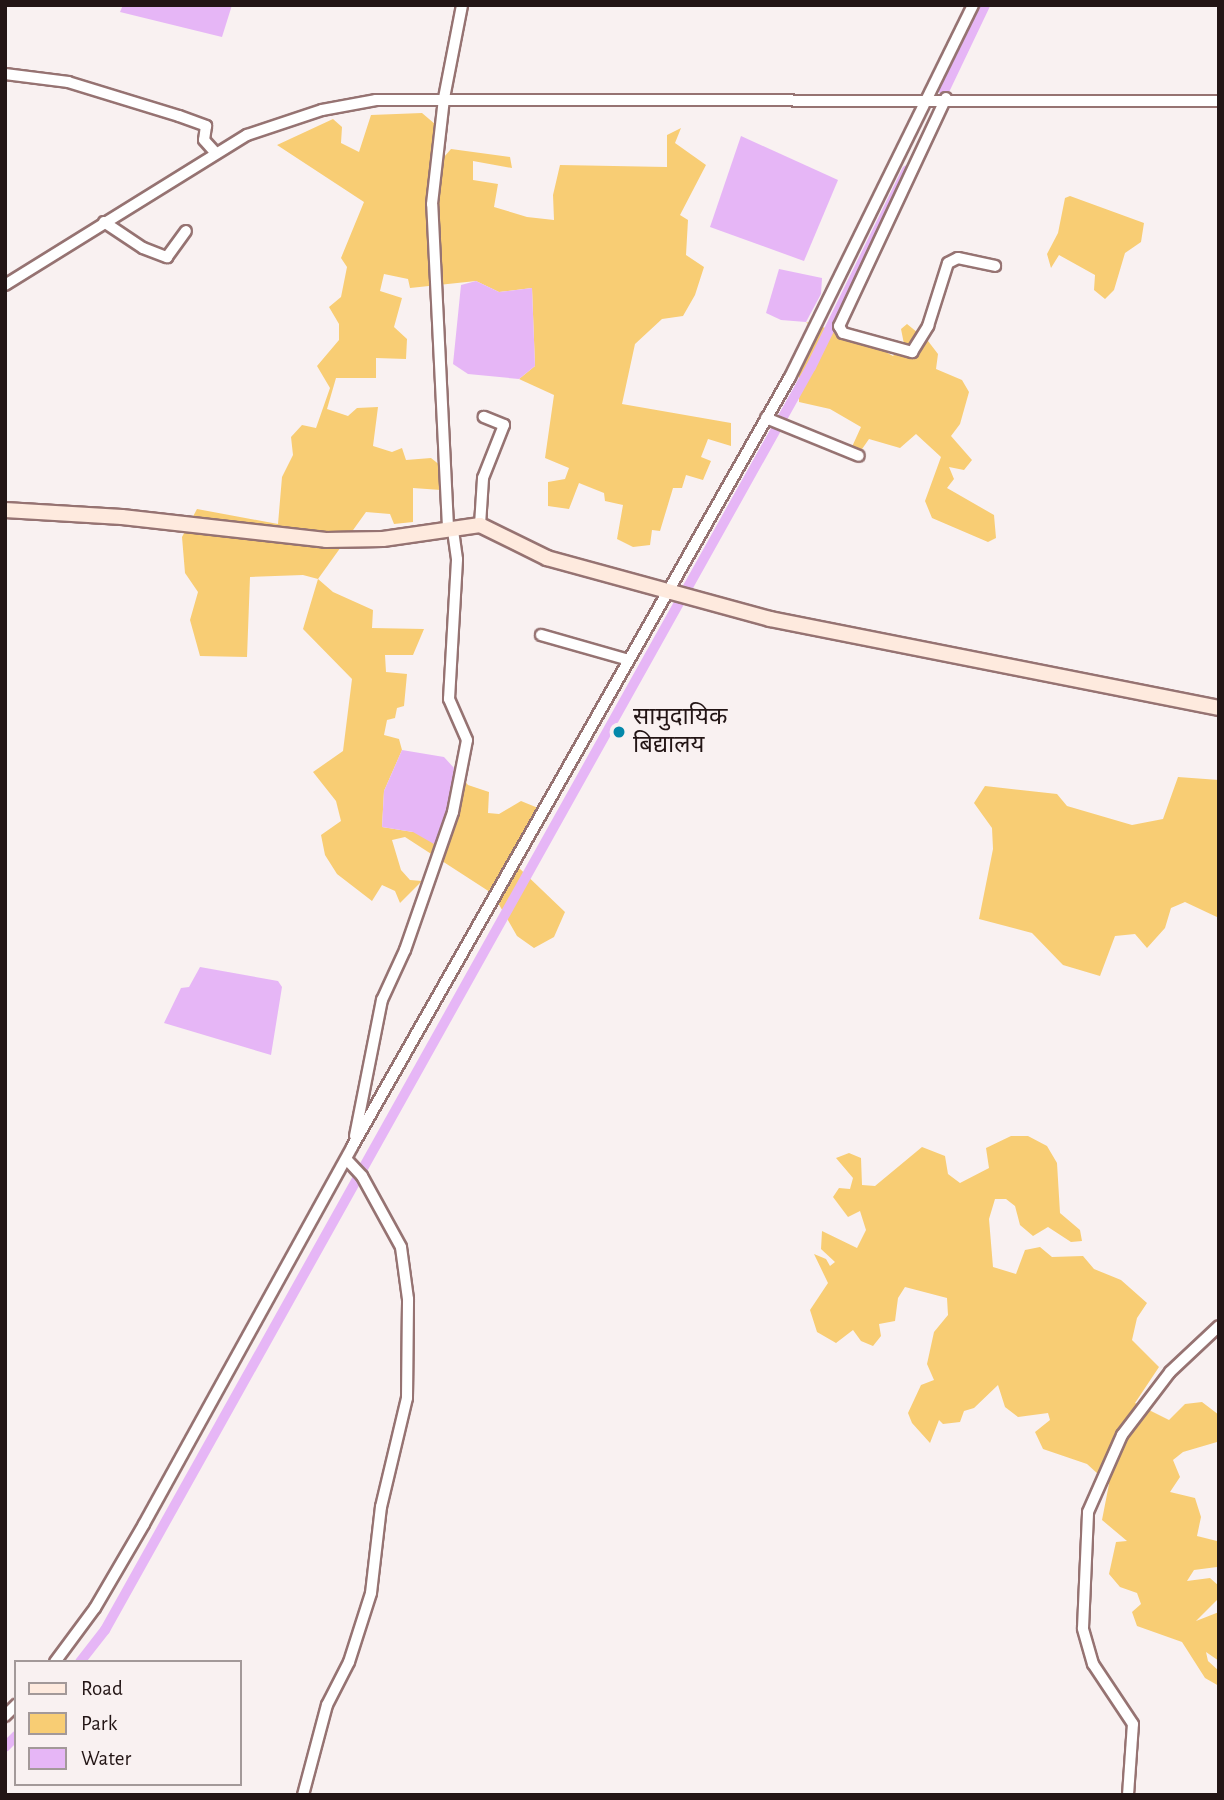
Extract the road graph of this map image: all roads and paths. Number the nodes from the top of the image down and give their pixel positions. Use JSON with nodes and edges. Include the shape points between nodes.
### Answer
{"nodes":[{"id":1,"x":462,"y":5,"type":"edge"},
{"id":2,"x":973,"y":5,"type":"edge"},
{"id":3,"x":5,"y":74,"type":"edge"},
{"id":4,"x":444,"y":98,"type":"junction"},
{"id":5,"x":946,"y":98,"type":"junction"},
{"id":6,"x":926,"y":101,"type":"junction"},
{"id":7,"x":1219,"y":101,"type":"edge"},
{"id":8,"x":214,"y":151,"type":"junction"},
{"id":9,"x":104,"y":222,"type":"junction"},
{"id":10,"x":186,"y":231,"type":"dead end"},
{"id":11,"x":995,"y":266,"type":"dead end"},
{"id":12,"x":5,"y":285,"type":"edge"},
{"id":13,"x":484,"y":417,"type":"dead end"},
{"id":14,"x":766,"y":418,"type":"junction"},
{"id":15,"x":859,"y":456,"type":"dead end"},
{"id":16,"x":5,"y":510,"type":"edge"},
{"id":17,"x":480,"y":525,"type":"junction"},
{"id":18,"x":448,"y":527,"type":"junction"},
{"id":19,"x":672,"y":589,"type":"junction"},
{"id":20,"x":541,"y":635,"type":"dead end"},
{"id":21,"x":629,"y":660,"type":"junction"},
{"id":22,"x":1219,"y":708,"type":"edge"},
{"id":23,"x":352,"y":1147,"type":"junction"},
{"id":24,"x":351,"y":1163,"type":"junction"},
{"id":25,"x":1219,"y":1326,"type":"edge"},
{"id":26,"x":56,"y":1660,"type":"edge"},
{"id":27,"x":303,"y":1795,"type":"edge"},
{"id":28,"x":1128,"y":1795,"type":"edge"}],
"edges":[{"from":1,"to":4,"type":"street"},
{"from":2,"to":6,"type":"street"},
{"from":3,"to":8,"type":"street","via":[[68,82],[179,116],[206,126],[204,140]]},
{"from":4,"to":6,"type":"street"},
{"from":4,"to":8,"type":"street","via":[[376,100],[322,110]]},
{"from":4,"to":18,"type":"street","via":[[432,204]]},
{"from":5,"to":6,"type":"street"},
{"from":5,"to":7,"type":"street"},
{"from":5,"to":11,"type":"street","via":[[839,326],[843,333],[912,352],[928,326],[948,263],[958,258]]},
{"from":6,"to":14,"type":"street"},
{"from":8,"to":9,"type":"street"},
{"from":9,"to":10,"type":"street","via":[[167,257]]},
{"from":9,"to":12,"type":"street"},
{"from":13,"to":17,"type":"street","via":[[504,425],[483,478]]},
{"from":14,"to":15,"type":"street"},
{"from":14,"to":19,"type":"street"},
{"from":16,"to":18,"type":"main road","via":[[122,517],[326,540],[383,539]]},
{"from":17,"to":18,"type":"main road"},
{"from":17,"to":19,"type":"main road","via":[[547,558]]},
{"from":18,"to":23,"type":"street","via":[[453,531],[457,559],[449,698],[467,740],[449,825],[405,950],[382,1000]]},
{"from":19,"to":21,"type":"street"},
{"from":19,"to":22,"type":"main road","via":[[770,619]]},
{"from":20,"to":21,"type":"street"},
{"from":21,"to":23,"type":"street"},
{"from":23,"to":24,"type":"street"},
{"from":24,"to":26,"type":"street","via":[[109,1584]]},
{"from":24,"to":27,"type":"street","via":[[401,1247],[408,1299],[407,1398],[381,1507],[371,1594],[349,1662],[327,1705]]},
{"from":25,"to":28,"type":"street","via":[[1170,1372],[1122,1435],[1088,1512],[1083,1628],[1093,1664],[1133,1724]]}]}
